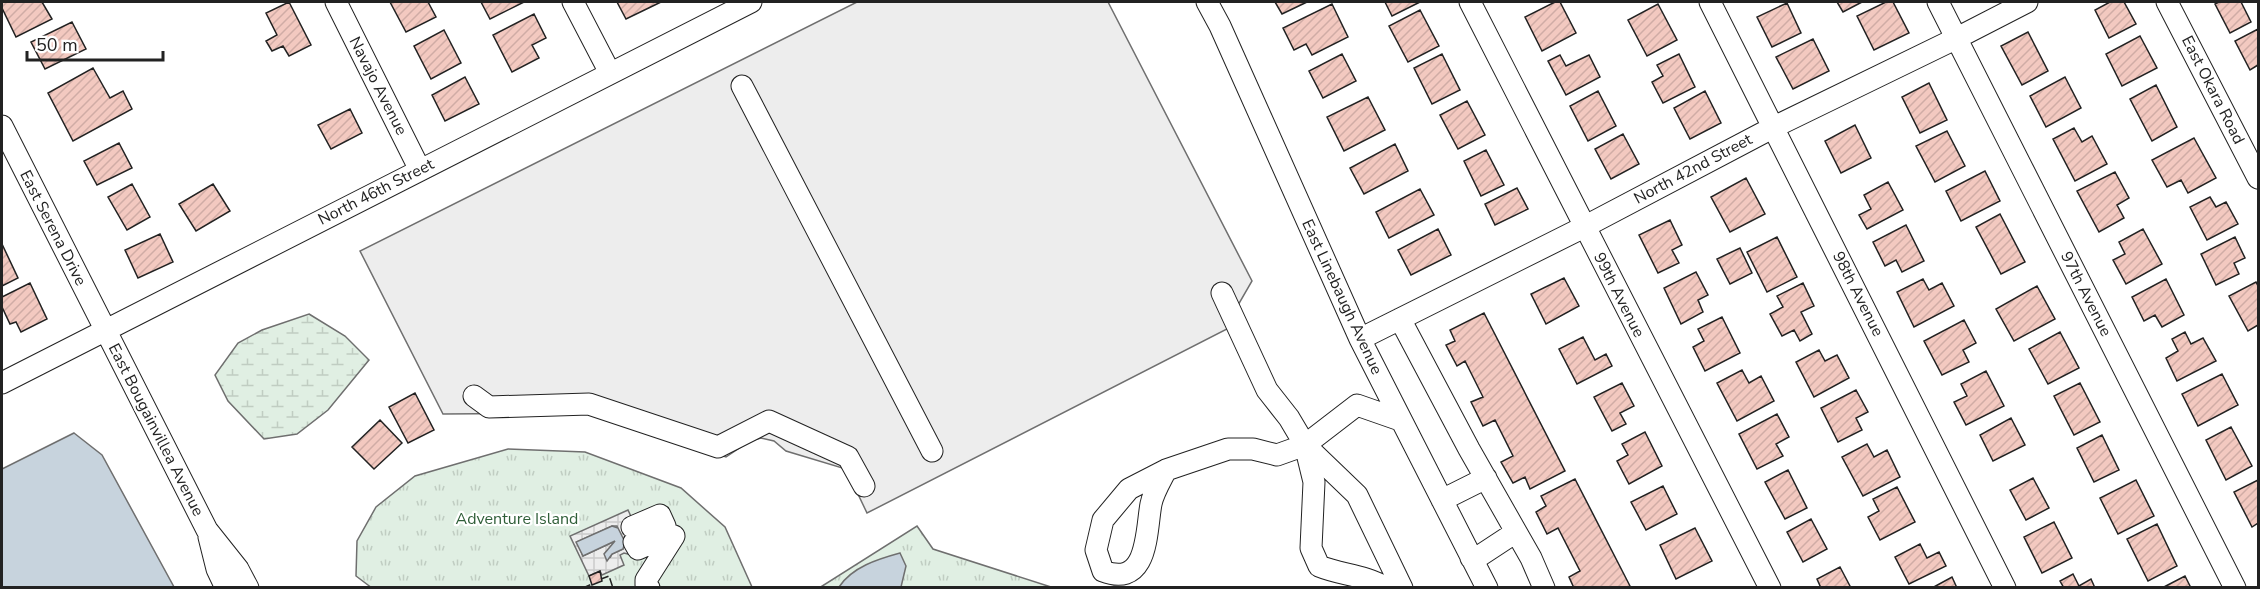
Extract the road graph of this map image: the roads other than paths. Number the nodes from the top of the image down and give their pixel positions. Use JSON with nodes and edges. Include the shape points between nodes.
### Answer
{"nodes":[{"id":1,"x":336,"y":2,"type":"edge"},
{"id":2,"x":573,"y":2,"type":"edge"},
{"id":3,"x":751,"y":2,"type":"edge"},
{"id":4,"x":1207,"y":2,"type":"edge"},
{"id":5,"x":1470,"y":2,"type":"edge"},
{"id":6,"x":1710,"y":2,"type":"edge"},
{"id":7,"x":1938,"y":2,"type":"edge"},
{"id":8,"x":2027,"y":2,"type":"edge"},
{"id":9,"x":2167,"y":2,"type":"edge"},
{"id":10,"x":1957,"y":38,"type":"junction"},
{"id":11,"x":610,"y":73,"type":"junction"},
{"id":12,"x":742,"y":86,"type":"dead end"},
{"id":13,"x":1774,"y":127,"type":"junction"},
{"id":14,"x":4,"y":137,"type":"edge"},
{"id":15,"x":420,"y":170,"type":"junction"},
{"id":16,"x":2259,"y":178,"type":"edge"},
{"id":17,"x":1584,"y":226,"type":"junction"},
{"id":18,"x":1222,"y":294,"type":"dead end"},
{"id":19,"x":1400,"y":319,"type":"junction"},
{"id":20,"x":105,"y":330,"type":"junction"},
{"id":21,"x":1360,"y":339,"type":"junction"},
{"id":22,"x":2,"y":383,"type":"edge"},
{"id":23,"x":474,"y":396,"type":"dead end"},
{"id":24,"x":1400,"y":420,"type":"junction"},
{"id":25,"x":1305,"y":445,"type":"junction"},
{"id":26,"x":932,"y":451,"type":"dead end"},
{"id":27,"x":1166,"y":470,"type":"junction"},
{"id":28,"x":1486,"y":478,"type":"junction"},
{"id":29,"x":864,"y":486,"type":"dead end"},
{"id":30,"x":1442,"y":501,"type":"junction"},
{"id":31,"x":632,"y":527,"type":"dead end"},
{"id":32,"x":207,"y":530,"type":"junction"},
{"id":33,"x":1516,"y":532,"type":"junction"},
{"id":34,"x":1471,"y":558,"type":"junction"},
{"id":35,"x":226,"y":588,"type":"edge"},
{"id":36,"x":248,"y":588,"type":"edge"},
{"id":37,"x":650,"y":588,"type":"edge"},
{"id":38,"x":1386,"y":588,"type":"edge"},
{"id":39,"x":1402,"y":588,"type":"edge"},
{"id":40,"x":1487,"y":588,"type":"edge"},
{"id":41,"x":1544,"y":588,"type":"edge"},
{"id":42,"x":1770,"y":588,"type":"edge"},
{"id":43,"x":2005,"y":588,"type":"edge"},
{"id":44,"x":2235,"y":588,"type":"edge"}],
"edges":[{"from":1,"to":15,"type":"street","name":"Navajo Avenue"},
{"from":2,"to":11,"type":"street"},
{"from":3,"to":11,"type":"street","name":"North 46th Street"},
{"from":4,"to":21,"type":"street","name":"East Linebaugh Avenue"},
{"from":5,"to":17,"type":"street","name":"99th Avenue"},
{"from":6,"to":13,"type":"street","name":"98th Avenue"},
{"from":7,"to":10,"type":"street","name":"97th Avenue"},
{"from":8,"to":10,"type":"street","name":"North 42nd Street"},
{"from":9,"to":16,"type":"street","name":"East Okara Road"},
{"from":10,"to":13,"type":"street","name":"North 42nd Street"},
{"from":10,"to":44,"type":"street","name":"97th Avenue"},
{"from":11,"to":15,"type":"street","name":"North 46th Street"},
{"from":12,"to":26,"type":"street"},
{"from":13,"to":17,"type":"street","name":"North 42nd Street"},
{"from":13,"to":43,"type":"street","name":"98th Avenue"},
{"from":14,"to":20,"type":"street","name":"East Serena Drive"},
{"from":15,"to":20,"type":"street","name":"North 46th Street"},
{"from":17,"to":19,"type":"street","name":"North 42nd Street"},
{"from":17,"to":42,"type":"street","name":"99th Avenue"},
{"from":18,"to":25,"type":"street","via":[[1267,390]]},
{"from":19,"to":21,"type":"street","name":"North 42nd Street"},
{"from":19,"to":28,"type":"street"},
{"from":20,"to":22,"type":"street","name":"North 46th Street"},
{"from":20,"to":32,"type":"street","name":"East Bougainvillea Avenue"},
{"from":21,"to":24,"type":"street","name":"East Linebaugh Avenue"},
{"from":23,"to":29,"type":"street","via":[[489,407],[589,404],[718,447],[769,421],[848,457]]},
{"from":24,"to":25,"type":"street","via":[[1357,405]]},
{"from":24,"to":30,"type":"street","name":"East Linebaugh Avenue"},
{"from":25,"to":27,"type":"street","via":[[1277,455],[1253,449],[1228,449]]},
{"from":25,"to":38,"type":"street","via":[[1314,482],[1311,548],[1319,566]]},
{"from":25,"to":39,"type":"street","via":[[1357,495]]},
{"from":27,"to":27,"type":"street","via":[[1130,489],[1103,520],[1096,550],[1103,572],[1113,576],[1129,574],[1144,559],[1151,502]]},
{"from":28,"to":30,"type":"street"},
{"from":28,"to":33,"type":"street"},
{"from":30,"to":34,"type":"street","name":"East Linebaugh Avenue"},
{"from":31,"to":37,"type":"street","via":[[660,515],[665,526],[634,542],[638,549],[674,536],[646,580]]},
{"from":32,"to":35,"type":"street","name":"East Bougainvillea Avenue"},
{"from":32,"to":36,"type":"street","name":"East Bougainvillea Avenue"},
{"from":33,"to":34,"type":"street"},
{"from":33,"to":41,"type":"street"},
{"from":34,"to":40,"type":"street","name":"East Linebaugh Avenue"}]}
